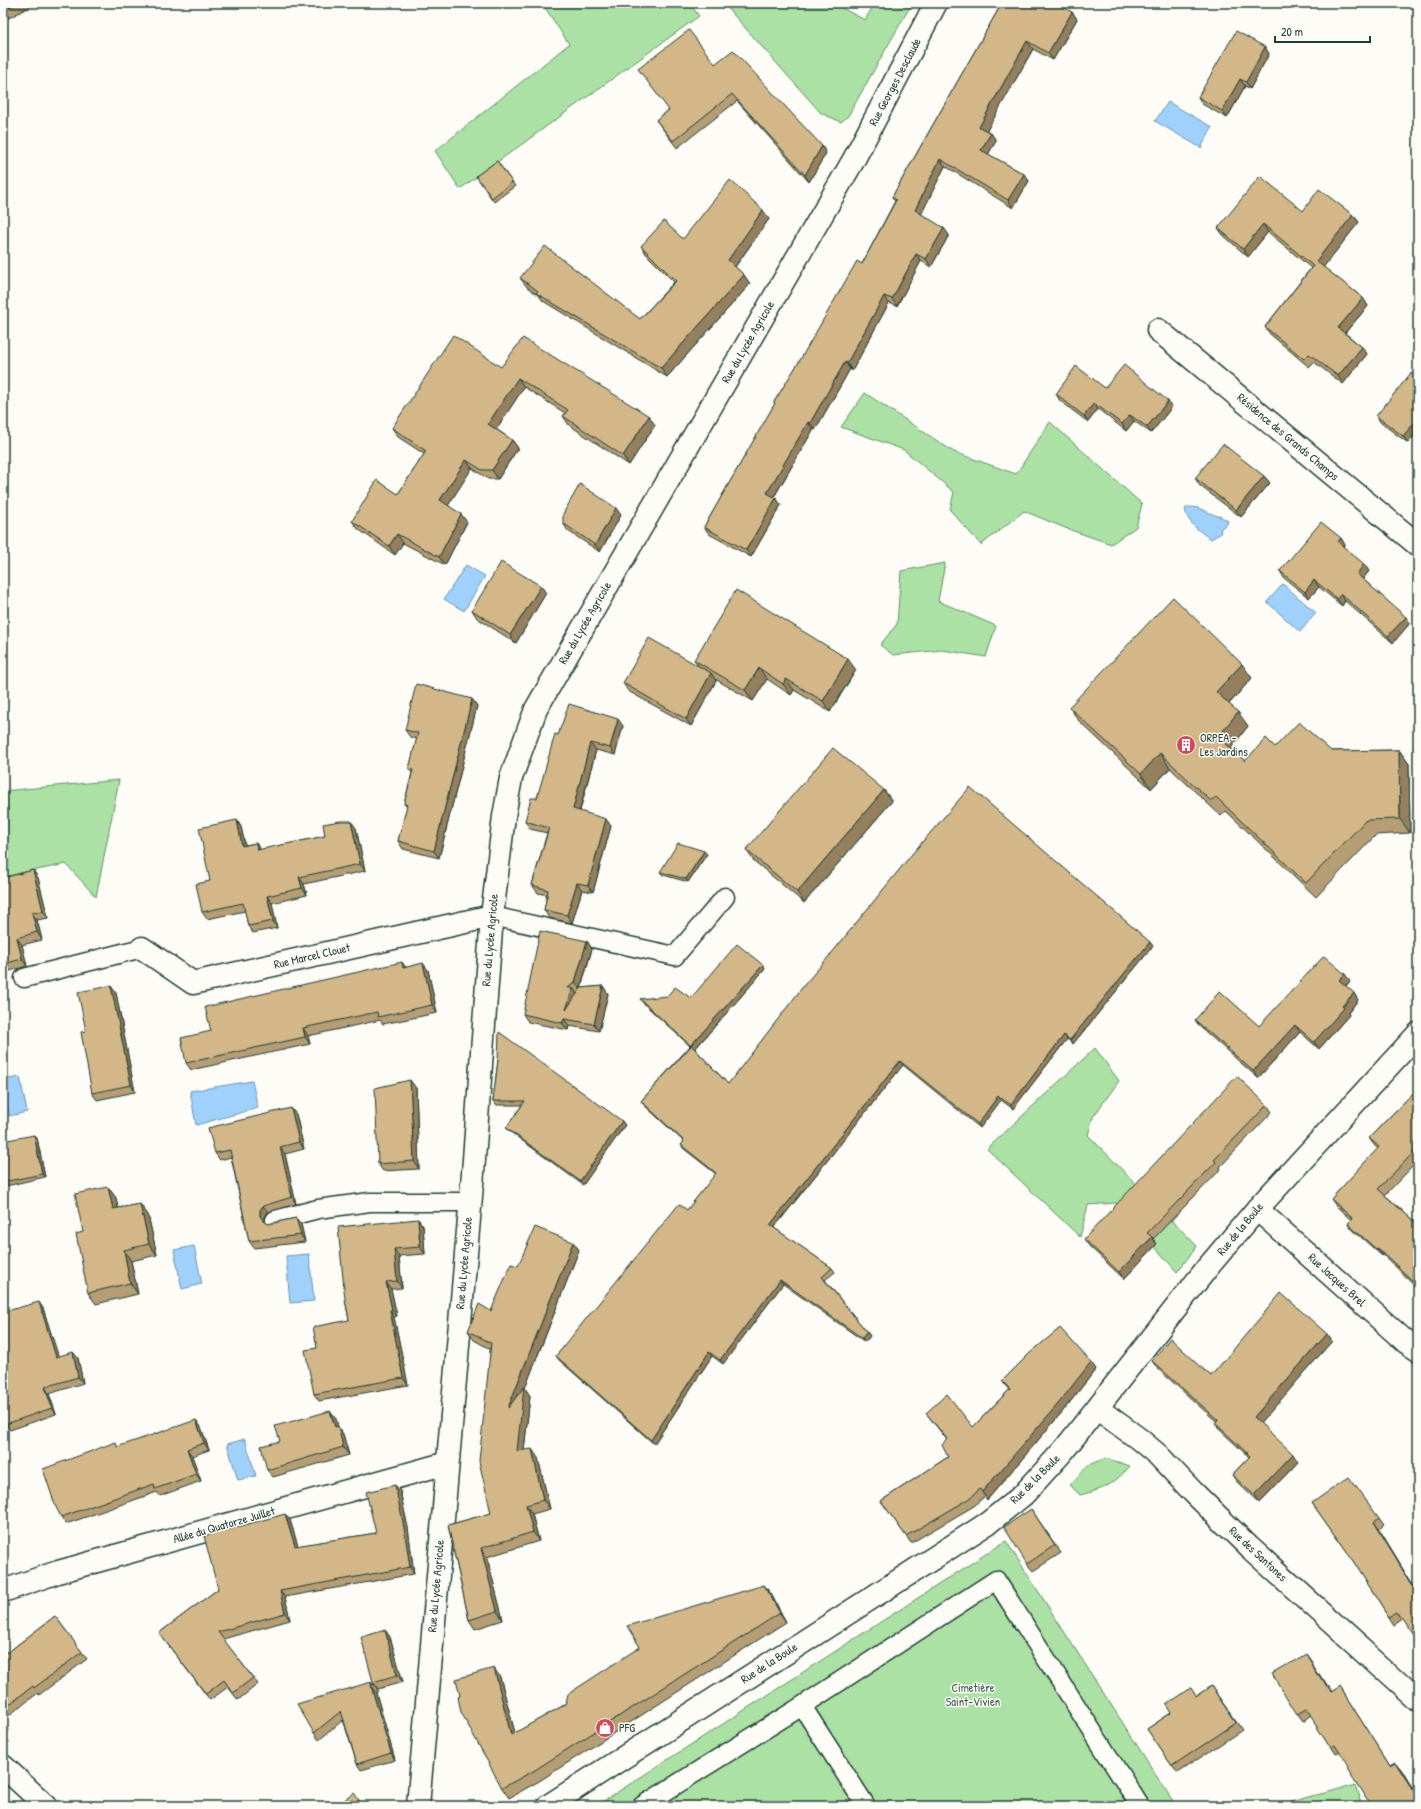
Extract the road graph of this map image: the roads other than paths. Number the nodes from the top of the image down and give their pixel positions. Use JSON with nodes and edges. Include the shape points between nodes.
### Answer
{"nodes":[{"id":1,"x":936,"y":3,"type":"edge"},
{"id":2,"x":853,"y":162,"type":"joint"},
{"id":3,"x":1158,"y":330,"type":"dead end"},
{"id":4,"x":1418,"y":545,"type":"edge"},
{"id":5,"x":725,"y":897,"type":"dead end"},
{"id":6,"x":492,"y":916,"type":"junction"},
{"id":7,"x":142,"y":948,"type":"joint"},
{"id":8,"x":24,"y":978,"type":"dead end"},
{"id":9,"x":1418,"y":1034,"type":"edge"},
{"id":10,"x":470,"y":1202,"type":"junction"},
{"id":11,"x":1257,"y":1209,"type":"junction"},
{"id":12,"x":274,"y":1220,"type":"dead end"},
{"id":13,"x":1418,"y":1350,"type":"edge"},
{"id":14,"x":1098,"y":1409,"type":"junction"},
{"id":15,"x":447,"y":1463,"type":"junction"},
{"id":16,"x":3,"y":1591,"type":"edge"},
{"id":17,"x":1418,"y":1700,"type":"edge"},
{"id":18,"x":802,"y":1706,"type":"junction"},
{"id":19,"x":3,"y":1766,"type":"edge"},
{"id":20,"x":46,"y":1806,"type":"edge"},
{"id":21,"x":418,"y":1806,"type":"edge"},
{"id":22,"x":548,"y":1806,"type":"edge"},
{"id":23,"x":642,"y":1806,"type":"edge"},
{"id":24,"x":866,"y":1806,"type":"edge"},
{"id":25,"x":1140,"y":1806,"type":"edge"}],
"edges":[{"from":1,"to":2,"type":"street","name":"Rue Georges Desclaude"},
{"from":2,"to":6,"type":"street","name":"Rue du Lycée Agricole","via":[[536,709],[511,778]]},
{"from":3,"to":4,"type":"street","name":"Résidence des Grands Champs"},
{"from":5,"to":6,"type":"lane","via":[[675,956]]},
{"from":6,"to":7,"type":"street","name":"Rue Marcel Clouet","via":[[193,983]]},
{"from":6,"to":10,"type":"street","name":"Rue du Lycée Agricole"},
{"from":7,"to":8,"type":"lane"},
{"from":9,"to":11,"type":"street","name":"Rue de la Boule"},
{"from":10,"to":12,"type":"lane","via":[[370,1202]]},
{"from":10,"to":15,"type":"street","name":"Rue du Lycée Agricole"},
{"from":11,"to":13,"type":"street","name":"Rue Jacques Brel"},
{"from":11,"to":14,"type":"street","name":"Rue de la Boule","via":[[1208,1267]]},
{"from":14,"to":17,"type":"street","name":"Rue des Santones","via":[[1158,1455],[1249,1547]]},
{"from":14,"to":22,"type":"street","name":"Rue de la Boule","via":[[1022,1495],[988,1523]]},
{"from":15,"to":16,"type":"street","name":"Allée du Quatorze Juillet","via":[[66,1570]]},
{"from":15,"to":21,"type":"street","name":"Rue du Lycée Agricole"},
{"from":18,"to":23,"type":"lane"},
{"from":18,"to":24,"type":"lane"},
{"from":18,"to":25,"type":"lane","via":[[996,1580]]},
{"from":19,"to":20,"type":"street"}]}
